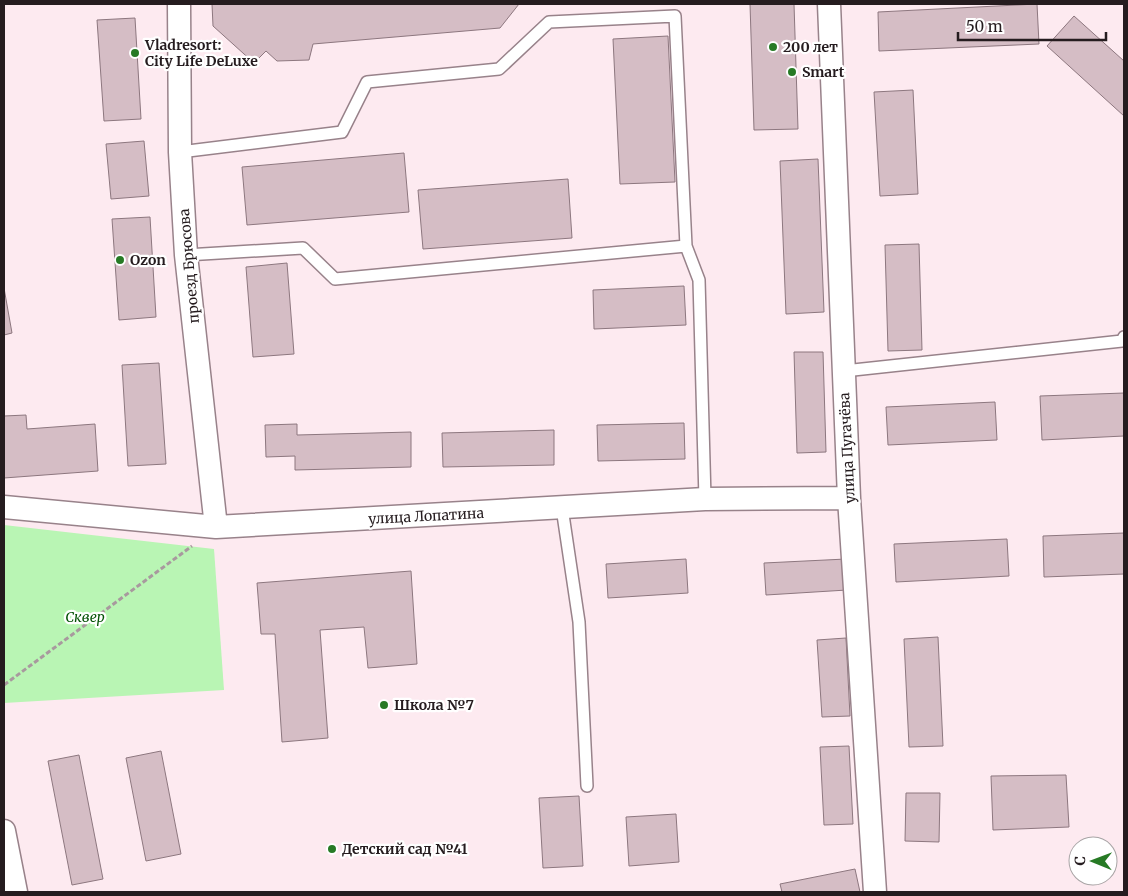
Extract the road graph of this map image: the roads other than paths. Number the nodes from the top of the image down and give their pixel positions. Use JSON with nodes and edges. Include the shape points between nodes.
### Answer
{"nodes":[{"id":1,"x":179,"y":4,"type":"edge"},
{"id":2,"x":829,"y":4,"type":"edge"},
{"id":3,"x":675,"y":10,"type":"edge"},
{"id":4,"x":180,"y":152,"type":"junction"},
{"id":5,"x":686,"y":246,"type":"junction"},
{"id":6,"x":186,"y":255,"type":"junction"},
{"id":7,"x":1124,"y":337,"type":"edge"},
{"id":8,"x":844,"y":371,"type":"junction"},
{"id":9,"x":849,"y":498,"type":"junction"},
{"id":10,"x":705,"y":499,"type":"junction"},
{"id":11,"x":4,"y":507,"type":"edge"},
{"id":12,"x":562,"y":508,"type":"junction"},
{"id":13,"x":216,"y":527,"type":"junction"},
{"id":14,"x":588,"y":786,"type":"dead end"},
{"id":15,"x":4,"y":831,"type":"edge"},
{"id":16,"x":16,"y":892,"type":"edge"},
{"id":17,"x":875,"y":892,"type":"edge"}],
"edges":[{"from":1,"to":4,"type":"street","name":"проезд Брюсова"},
{"from":2,"to":8,"type":"street","name":"улица Пугачёва"},
{"from":3,"to":4,"type":"lane","via":[[549,22],[499,70],[367,82],[342,132]]},
{"from":3,"to":5,"type":"lane"},
{"from":4,"to":6,"type":"street","name":"проезд Брюсова"},
{"from":5,"to":6,"type":"lane","via":[[335,279],[303,248]]},
{"from":5,"to":10,"type":"lane","via":[[699,280]]},
{"from":6,"to":13,"type":"street","name":"проезд Брюсова"},
{"from":7,"to":8,"type":"lane","via":[[1122,341]]},
{"from":8,"to":9,"type":"street","name":"улица Пугачёва"},
{"from":9,"to":10,"type":"street","name":"улица Лопатина"},
{"from":9,"to":17,"type":"street","name":"улица Пугачёва"},
{"from":10,"to":12,"type":"street","name":"улица Лопатина"},
{"from":11,"to":13,"type":"street","name":"улица Лопатина"},
{"from":12,"to":13,"type":"street","name":"улица Лопатина"},
{"from":12,"to":14,"type":"lane","via":[[579,622]]},
{"from":15,"to":16,"type":"street"}]}
